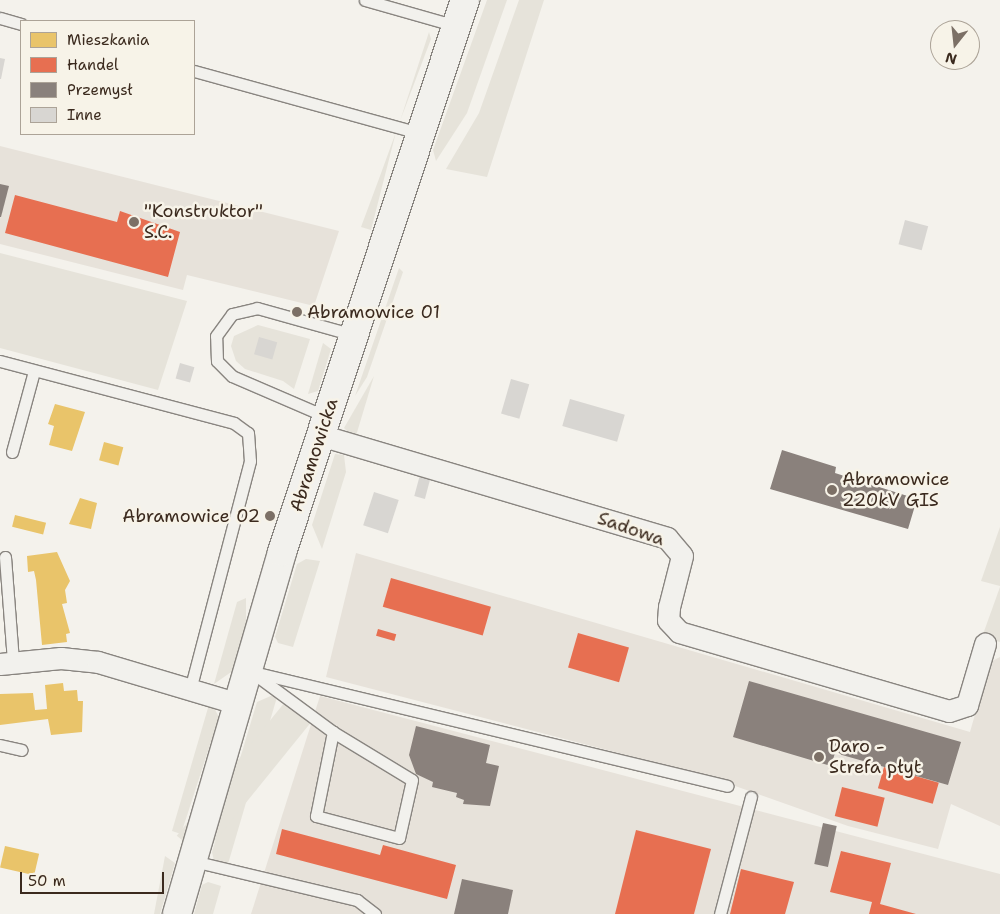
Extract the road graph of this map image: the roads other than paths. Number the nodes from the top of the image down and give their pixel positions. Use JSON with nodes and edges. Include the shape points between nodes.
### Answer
{"nodes":[{"id":1,"x":365,"y":0,"type":"edge"},
{"id":2,"x":465,"y":0,"type":"edge"},
{"id":3,"x":0,"y":18,"type":"edge"},
{"id":4,"x":20,"y":24,"type":"edge"},
{"id":5,"x":456,"y":26,"type":"junction"},
{"id":6,"x":195,"y":71,"type":"edge"},
{"id":7,"x":419,"y":133,"type":"junction"},
{"id":8,"x":354,"y":335,"type":"junction"},
{"id":9,"x":0,"y":361,"type":"edge"},
{"id":10,"x":34,"y":371,"type":"junction"},
{"id":11,"x":324,"y":426,"type":"junction"},
{"id":12,"x":12,"y":452,"type":"dead end"},
{"id":13,"x":5,"y":557,"type":"dead end"},
{"id":14,"x":4,"y":596,"type":"edge"},
{"id":15,"x":985,"y":644,"type":"dead end"},
{"id":16,"x":6,"y":663,"type":"edge"},
{"id":17,"x":249,"y":671,"type":"junction"},
{"id":18,"x":190,"y":689,"type":"junction"},
{"id":19,"x":239,"y":704,"type":"junction"},
{"id":20,"x":333,"y":732,"type":"junction"},
{"id":21,"x":0,"y":745,"type":"edge"},
{"id":22,"x":21,"y":750,"type":"dead end"},
{"id":23,"x":727,"y":786,"type":"dead end"},
{"id":24,"x":751,"y":797,"type":"dead end"},
{"id":25,"x":193,"y":861,"type":"junction"},
{"id":26,"x":177,"y":914,"type":"edge"},
{"id":27,"x":375,"y":914,"type":"edge"},
{"id":28,"x":720,"y":914,"type":"edge"}],
"edges":[{"from":1,"to":5,"type":"lane"},
{"from":2,"to":5,"type":"main road","name":"Abramowicka"},
{"from":3,"to":4,"type":"lane"},
{"from":5,"to":7,"type":"main road","name":"Abramowicka"},
{"from":6,"to":7,"type":"lane"},
{"from":7,"to":8,"type":"main road","name":"Abramowicka"},
{"from":8,"to":11,"type":"main road","name":"Abramowicka"},
{"from":8,"to":11,"type":"lane","via":[[251,308],[232,314],[216,336],[217,361],[232,376]]},
{"from":9,"to":10,"type":"lane"},
{"from":10,"to":12,"type":"lane"},
{"from":10,"to":18,"type":"lane","via":[[234,423],[248,433],[250,461]]},
{"from":11,"to":15,"type":"street","name":"Sadowa","via":[[667,538],[682,556],[668,620],[679,632],[949,711],[967,705]]},
{"from":11,"to":17,"type":"main road","name":"Abramowicka"},
{"from":13,"to":14,"type":"lane"},
{"from":14,"to":16,"type":"lane"},
{"from":16,"to":18,"type":"street","via":[[79,659]]},
{"from":17,"to":19,"type":"main road","name":"Abramowicka"},
{"from":17,"to":20,"type":"lane"},
{"from":17,"to":23,"type":"lane"},
{"from":18,"to":19,"type":"street"},
{"from":19,"to":25,"type":"main road","name":"Abramowicka"},
{"from":20,"to":20,"type":"lane","via":[[316,816],[399,838],[412,780]]},
{"from":21,"to":22,"type":"lane"},
{"from":24,"to":28,"type":"lane"},
{"from":25,"to":26,"type":"main road","name":"Abramowicka"},
{"from":25,"to":27,"type":"lane","via":[[357,900]]}]}
